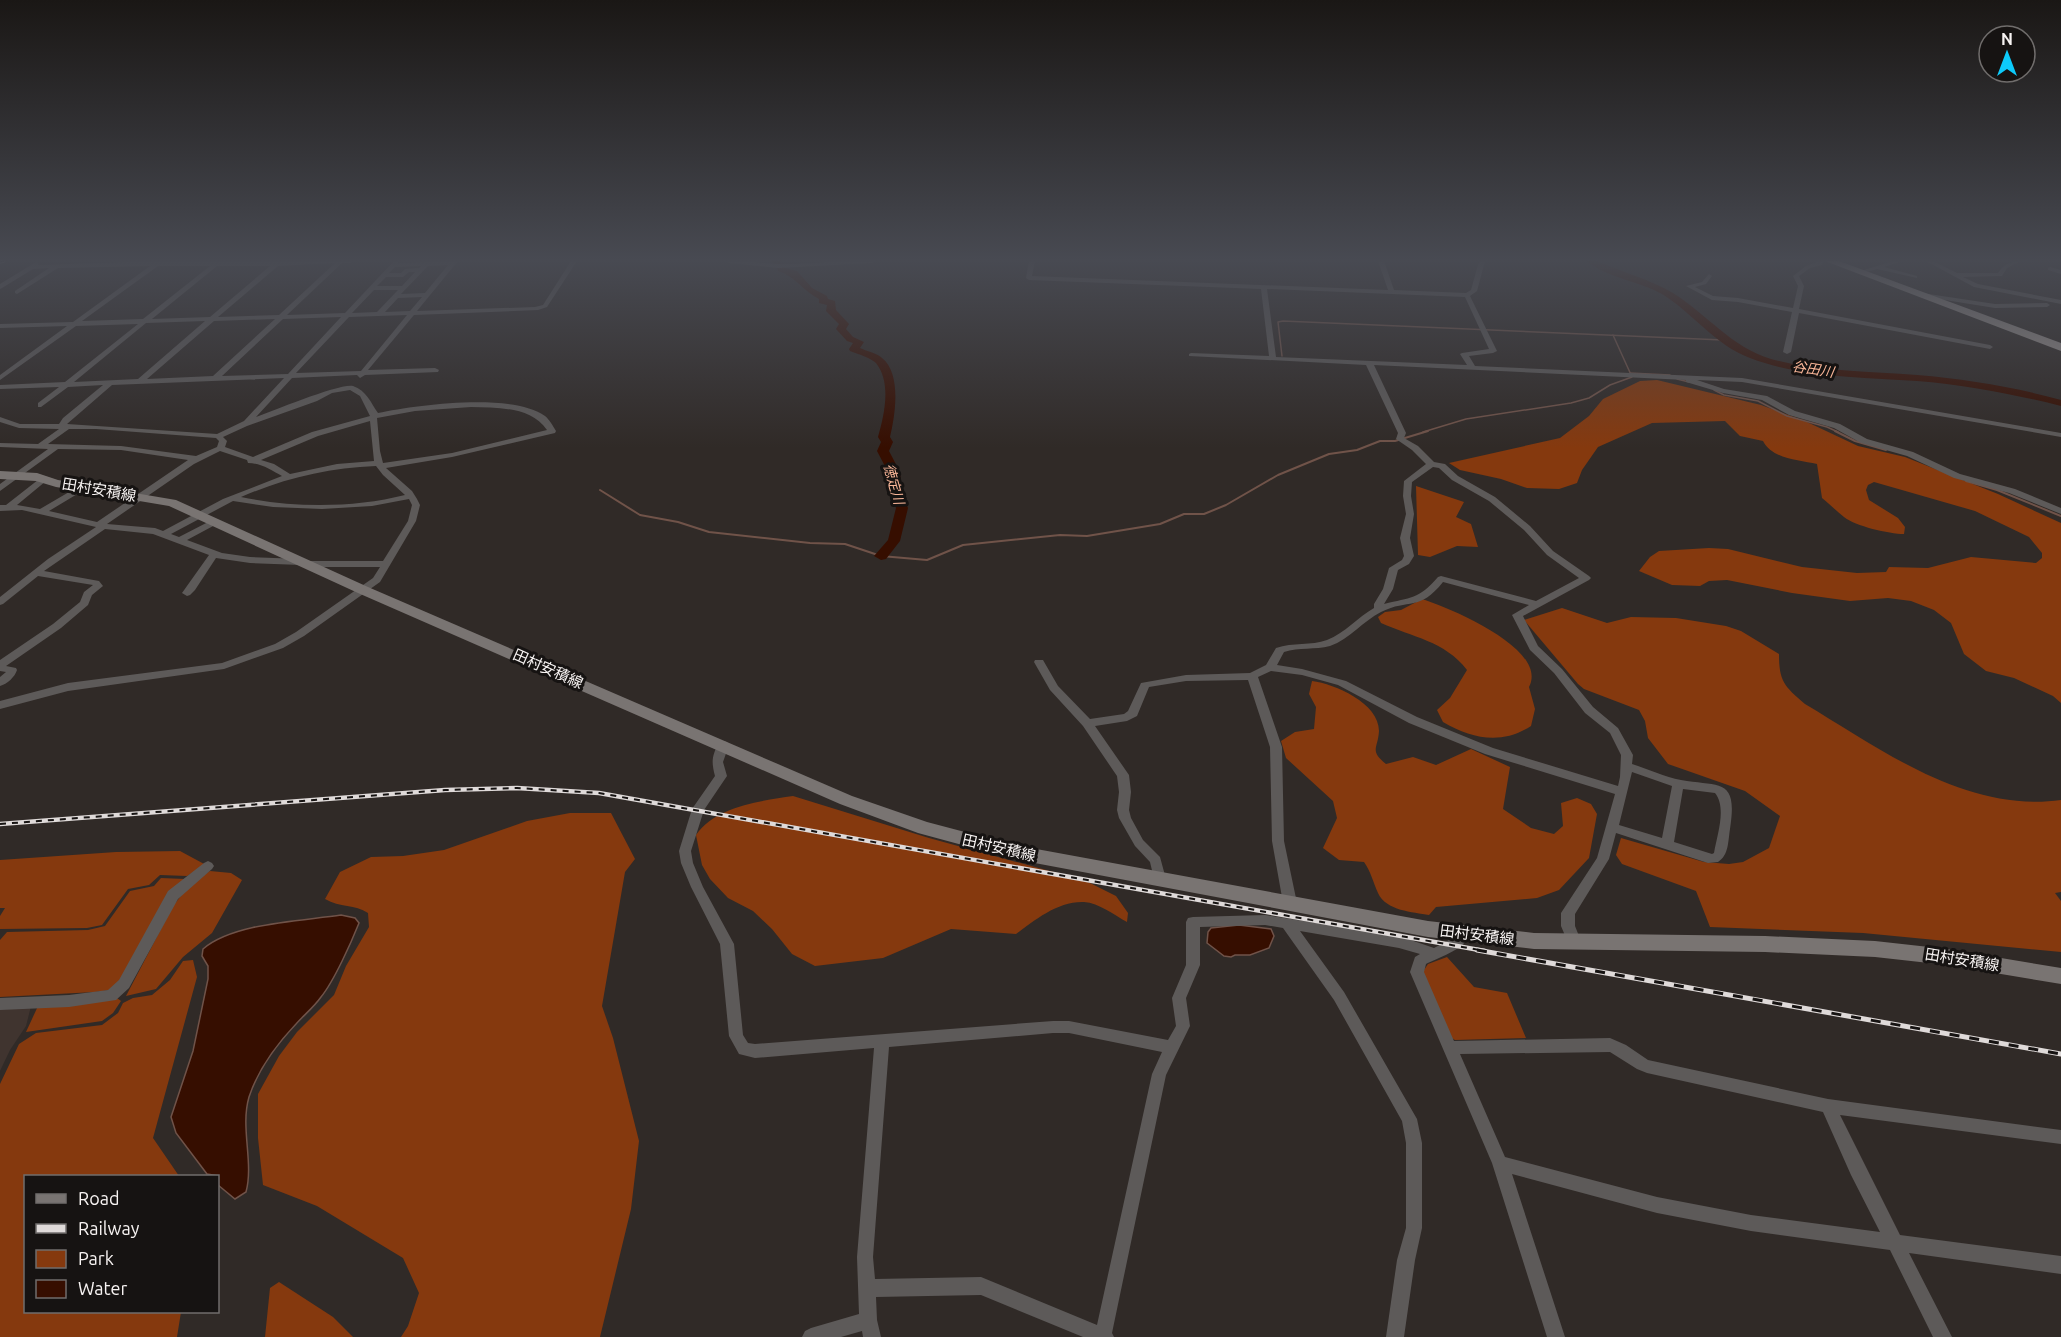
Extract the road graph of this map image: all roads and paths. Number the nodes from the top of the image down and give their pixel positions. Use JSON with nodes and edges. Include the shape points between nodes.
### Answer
{"nodes":[{"id":1,"x":89,"y":323,"type":"edge"},
{"id":2,"x":142,"y":323,"type":"edge"},
{"id":3,"x":207,"y":323,"type":"edge"},
{"id":4,"x":273,"y":323,"type":"edge"},
{"id":5,"x":339,"y":323,"type":"edge"},
{"id":6,"x":404,"y":323,"type":"edge"},
{"id":7,"x":1269,"y":323,"type":"edge"},
{"id":8,"x":1480,"y":323,"type":"edge"},
{"id":9,"x":1792,"y":323,"type":"edge"},
{"id":10,"x":1866,"y":323,"type":"edge"},
{"id":11,"x":1997,"y":323,"type":"edge"},
{"id":12,"x":75,"y":324,"type":"junction"},
{"id":13,"x":0,"y":326,"type":"edge"},
{"id":14,"x":1990,"y":347,"type":"dead end"},
{"id":15,"x":2061,"y":347,"type":"edge"},
{"id":16,"x":1787,"y":352,"type":"dead end"},
{"id":17,"x":1191,"y":355,"type":"dead end"},
{"id":18,"x":1274,"y":358,"type":"junction"},
{"id":19,"x":1369,"y":363,"type":"junction"},
{"id":20,"x":1472,"y":368,"type":"junction"},
{"id":21,"x":435,"y":370,"type":"dead end"},
{"id":22,"x":362,"y":374,"type":"junction"},
{"id":23,"x":289,"y":377,"type":"junction"},
{"id":24,"x":1680,"y":377,"type":"junction"},
{"id":25,"x":0,"y":378,"type":"edge"},
{"id":26,"x":215,"y":379,"type":"junction"},
{"id":27,"x":139,"y":382,"type":"junction"},
{"id":28,"x":110,"y":383,"type":"junction"},
{"id":29,"x":64,"y":385,"type":"junction"},
{"id":30,"x":0,"y":387,"type":"edge"},
{"id":31,"x":351,"y":388,"type":"junction"},
{"id":32,"x":41,"y":405,"type":"dead end"},
{"id":33,"x":374,"y":417,"type":"junction"},
{"id":34,"x":0,"y":419,"type":"edge"},
{"id":35,"x":244,"y":424,"type":"junction"},
{"id":36,"x":65,"y":426,"type":"junction"},
{"id":37,"x":2061,"y":435,"type":"edge"},
{"id":38,"x":218,"y":436,"type":"junction"},
{"id":39,"x":0,"y":445,"type":"edge"},
{"id":40,"x":40,"y":446,"type":"junction"},
{"id":41,"x":57,"y":446,"type":"junction"},
{"id":42,"x":220,"y":448,"type":"junction"},
{"id":43,"x":197,"y":459,"type":"junction"},
{"id":44,"x":251,"y":460,"type":"junction"},
{"id":45,"x":380,"y":464,"type":"junction"},
{"id":46,"x":1431,"y":464,"type":"junction"},
{"id":47,"x":0,"y":475,"type":"edge"},
{"id":48,"x":17,"y":476,"type":"junction"},
{"id":49,"x":288,"y":477,"type":"junction"},
{"id":50,"x":43,"y":479,"type":"junction"},
{"id":51,"x":0,"y":488,"type":"edge"},
{"id":52,"x":81,"y":488,"type":"junction"},
{"id":53,"x":411,"y":496,"type":"junction"},
{"id":54,"x":138,"y":498,"type":"junction"},
{"id":55,"x":232,"y":498,"type":"junction"},
{"id":56,"x":10,"y":506,"type":"junction"},
{"id":57,"x":0,"y":508,"type":"edge"},
{"id":58,"x":42,"y":511,"type":"junction"},
{"id":59,"x":2061,"y":511,"type":"edge"},
{"id":60,"x":196,"y":516,"type":"junction"},
{"id":61,"x":212,"y":523,"type":"junction"},
{"id":62,"x":101,"y":525,"type":"junction"},
{"id":63,"x":164,"y":534,"type":"junction"},
{"id":64,"x":180,"y":540,"type":"junction"},
{"id":65,"x":215,"y":554,"type":"junction"},
{"id":66,"x":303,"y":563,"type":"junction"},
{"id":67,"x":386,"y":564,"type":"junction"},
{"id":68,"x":38,"y":573,"type":"junction"},
{"id":69,"x":363,"y":590,"type":"junction"},
{"id":70,"x":188,"y":593,"type":"dead end"},
{"id":71,"x":0,"y":602,"type":"edge"},
{"id":72,"x":1537,"y":604,"type":"junction"},
{"id":73,"x":1379,"y":609,"type":"junction"},
{"id":74,"x":1039,"y":662,"type":"dead end"},
{"id":75,"x":0,"y":666,"type":"edge"},
{"id":76,"x":1270,"y":667,"type":"junction"},
{"id":77,"x":1252,"y":676,"type":"junction"},
{"id":78,"x":0,"y":683,"type":"edge"},
{"id":79,"x":0,"y":705,"type":"edge"},
{"id":80,"x":1087,"y":723,"type":"junction"},
{"id":81,"x":723,"y":745,"type":"junction"},
{"id":82,"x":1626,"y":766,"type":"junction"},
{"id":83,"x":1678,"y":784,"type":"junction"},
{"id":84,"x":1620,"y":791,"type":"junction"},
{"id":85,"x":1612,"y":827,"type":"junction"},
{"id":86,"x":1667,"y":846,"type":"junction"},
{"id":87,"x":208,"y":866,"type":"dead end"},
{"id":88,"x":1160,"y":879,"type":"junction"},
{"id":89,"x":1290,"y":903,"type":"junction"},
{"id":90,"x":1287,"y":923,"type":"junction"},
{"id":91,"x":1459,"y":933,"type":"junction"},
{"id":92,"x":1574,"y":941,"type":"junction"},
{"id":93,"x":1432,"y":953,"type":"junction"},
{"id":94,"x":2061,"y":976,"type":"edge"},
{"id":95,"x":0,"y":1004,"type":"edge"},
{"id":96,"x":882,"y":1040,"type":"junction"},
{"id":97,"x":1173,"y":1048,"type":"junction"},
{"id":98,"x":1451,"y":1048,"type":"junction"},
{"id":99,"x":1828,"y":1106,"type":"junction"},
{"id":100,"x":2061,"y":1137,"type":"edge"},
{"id":101,"x":1500,"y":1163,"type":"junction"},
{"id":102,"x":1896,"y":1242,"type":"junction"},
{"id":103,"x":2061,"y":1265,"type":"edge"},
{"id":104,"x":867,"y":1288,"type":"junction"},
{"id":105,"x":870,"y":1328,"type":"edge"},
{"id":106,"x":811,"y":1337,"type":"edge"},
{"id":107,"x":1104,"y":1337,"type":"edge"},
{"id":108,"x":1395,"y":1337,"type":"edge"},
{"id":109,"x":1556,"y":1337,"type":"edge"},
{"id":110,"x":1942,"y":1337,"type":"edge"}],
"edges":[{"from":1,"to":12,"type":"street"},
{"from":2,"to":29,"type":"street"},
{"from":3,"to":27,"type":"street"},
{"from":4,"to":26,"type":"street"},
{"from":5,"to":23,"type":"street"},
{"from":6,"to":22,"type":"street"},
{"from":7,"to":18,"type":"street"},
{"from":8,"to":20,"type":"street","via":[[1493,351],[1464,354]]},
{"from":9,"to":16,"type":"street"},
{"from":10,"to":14,"type":"street"},
{"from":11,"to":15,"type":"highway"},
{"from":12,"to":13,"type":"street"},
{"from":12,"to":25,"type":"street"},
{"from":17,"to":18,"type":"street"},
{"from":18,"to":19,"type":"street"},
{"from":19,"to":20,"type":"street"},
{"from":19,"to":46,"type":"street","via":[[1402,433],[1399,439]]},
{"from":20,"to":24,"type":"street"},
{"from":21,"to":22,"type":"street"},
{"from":22,"to":23,"type":"street"},
{"from":22,"to":31,"type":"street"},
{"from":23,"to":26,"type":"street"},
{"from":23,"to":35,"type":"street"},
{"from":24,"to":37,"type":"street","via":[[1746,380]]},
{"from":24,"to":59,"type":"street","via":[[1723,392],[1764,398],[1792,413],[1837,426],[1864,441],[1910,454],[1957,476],[2012,491]]},
{"from":26,"to":27,"type":"street"},
{"from":27,"to":28,"type":"street"},
{"from":28,"to":29,"type":"street"},
{"from":28,"to":36,"type":"street","via":[[65,421]]},
{"from":29,"to":30,"type":"street"},
{"from":29,"to":32,"type":"street"},
{"from":31,"to":33,"type":"street","via":[[363,395]]},
{"from":31,"to":35,"type":"street","via":[[330,391]]},
{"from":33,"to":44,"type":"street"},
{"from":33,"to":45,"type":"street","via":[[372,434]]},
{"from":33,"to":45,"type":"street","via":[[403,410],[494,405],[542,416],[552,431],[452,455]]},
{"from":34,"to":36,"type":"street","via":[[19,426]]},
{"from":35,"to":38,"type":"street"},
{"from":36,"to":38,"type":"street"},
{"from":36,"to":40,"type":"street"},
{"from":38,"to":42,"type":"street","via":[[223,441]]},
{"from":39,"to":40,"type":"street"},
{"from":40,"to":41,"type":"street"},
{"from":41,"to":43,"type":"street","via":[[121,448]]},
{"from":41,"to":48,"type":"street"},
{"from":42,"to":43,"type":"street"},
{"from":42,"to":44,"type":"street"},
{"from":43,"to":54,"type":"street"},
{"from":44,"to":49,"type":"street"},
{"from":45,"to":49,"type":"street","via":[[338,465]]},
{"from":45,"to":53,"type":"street"},
{"from":46,"to":72,"type":"street","via":[[1442,466],[1492,499],[1550,553],[1586,578]]},
{"from":46,"to":73,"type":"street","via":[[1408,481],[1410,514],[1405,538],[1409,556],[1394,568]]},
{"from":47,"to":48,"type":"main road","name":"田村安積線"},
{"from":48,"to":50,"type":"main road","name":"田村安積線"},
{"from":48,"to":51,"type":"street"},
{"from":49,"to":55,"type":"street"},
{"from":50,"to":52,"type":"main road","name":"田村安積線"},
{"from":50,"to":56,"type":"street"},
{"from":52,"to":54,"type":"main road","name":"田村安積線"},
{"from":52,"to":58,"type":"street"},
{"from":53,"to":55,"type":"street","via":[[346,506]]},
{"from":53,"to":67,"type":"street","via":[[415,513]]},
{"from":54,"to":60,"type":"main road","name":"田村安積線","via":[[172,503]]},
{"from":54,"to":62,"type":"street"},
{"from":55,"to":60,"type":"street"},
{"from":56,"to":57,"type":"street"},
{"from":56,"to":58,"type":"street"},
{"from":58,"to":62,"type":"street"},
{"from":60,"to":61,"type":"main road","name":"田村安積線"},
{"from":60,"to":63,"type":"street"},
{"from":61,"to":64,"type":"street"},
{"from":61,"to":66,"type":"main road","name":"田村安積線"},
{"from":62,"to":63,"type":"street"},
{"from":62,"to":68,"type":"street"},
{"from":63,"to":64,"type":"street"},
{"from":64,"to":65,"type":"street"},
{"from":65,"to":66,"type":"street"},
{"from":65,"to":70,"type":"street"},
{"from":66,"to":67,"type":"street"},
{"from":66,"to":69,"type":"main road","name":"田村安積線"},
{"from":67,"to":69,"type":"street","via":[[377,580]]},
{"from":68,"to":71,"type":"street"},
{"from":68,"to":75,"type":"street","via":[[98,586],[87,594],[85,603],[57,626]]},
{"from":69,"to":79,"type":"street","via":[[288,642],[236,663],[76,686]]},
{"from":69,"to":81,"type":"main road","name":"田村安積線"},
{"from":72,"to":73,"type":"street","via":[[1443,579],[1422,599]]},
{"from":72,"to":82,"type":"street","via":[[1517,615],[1524,632],[1534,648],[1617,736],[1627,755]]},
{"from":73,"to":76,"type":"street","via":[[1332,642],[1280,650]]},
{"from":74,"to":80,"type":"street","via":[[1054,688]]},
{"from":75,"to":78,"type":"street","via":[[12,670]]},
{"from":76,"to":77,"type":"street"},
{"from":76,"to":84,"type":"street","via":[[1333,680],[1413,720],[1489,751]]},
{"from":77,"to":80,"type":"street","via":[[1186,678],[1148,684],[1127,717]]},
{"from":77,"to":89,"type":"street","via":[[1276,747],[1278,841]]},
{"from":80,"to":88,"type":"street","via":[[1123,775],[1125,818],[1139,843],[1156,860]]},
{"from":81,"to":88,"type":"main road","name":"田村安積線","via":[[846,800],[924,828],[1014,852]]},
{"from":81,"to":96,"type":"street","via":[[717,762],[721,776],[698,809],[685,851],[697,887],[727,944],[740,1044],[755,1051]]},
{"from":82,"to":83,"type":"street"},
{"from":82,"to":84,"type":"street"},
{"from":83,"to":86,"type":"street"},
{"from":83,"to":86,"type":"street","via":[[1717,788],[1723,794],[1727,817],[1719,858]]},
{"from":84,"to":85,"type":"street"},
{"from":85,"to":86,"type":"street"},
{"from":85,"to":92,"type":"street","via":[[1603,859],[1568,913]]},
{"from":87,"to":95,"type":"street","via":[[173,895],[124,984],[114,995]]},
{"from":88,"to":89,"type":"main road","name":"田村安積線"},
{"from":89,"to":91,"type":"main road","name":"田村安積線"},
{"from":90,"to":93,"type":"street","via":[[1398,942]]},
{"from":90,"to":97,"type":"street","via":[[1194,922],[1193,965],[1179,998],[1183,1026]]},
{"from":90,"to":108,"type":"street","via":[[1340,996],[1409,1119],[1414,1143],[1414,1228]]},
{"from":91,"to":92,"type":"main road","name":"田村安積線"},
{"from":91,"to":93,"type":"street","via":[[1460,939],[1449,949]]},
{"from":92,"to":94,"type":"main road","name":"田村安積線","via":[[1875,949]]},
{"from":93,"to":98,"type":"street","via":[[1420,961],[1417,972]]},
{"from":96,"to":97,"type":"street","via":[[1069,1027]]},
{"from":96,"to":104,"type":"street","via":[[865,1257]]},
{"from":97,"to":107,"type":"street","via":[[1159,1074]]},
{"from":98,"to":99,"type":"street","via":[[1611,1045],[1647,1066]]},
{"from":98,"to":101,"type":"street"},
{"from":99,"to":100,"type":"street"},
{"from":99,"to":102,"type":"street"},
{"from":101,"to":102,"type":"street","via":[[1657,1205],[1751,1223]]},
{"from":101,"to":109,"type":"street"},
{"from":102,"to":103,"type":"street"},
{"from":102,"to":110,"type":"street"},
{"from":104,"to":105,"type":"street"},
{"from":104,"to":107,"type":"street","via":[[981,1286]]},
{"from":105,"to":106,"type":"street"}]}
